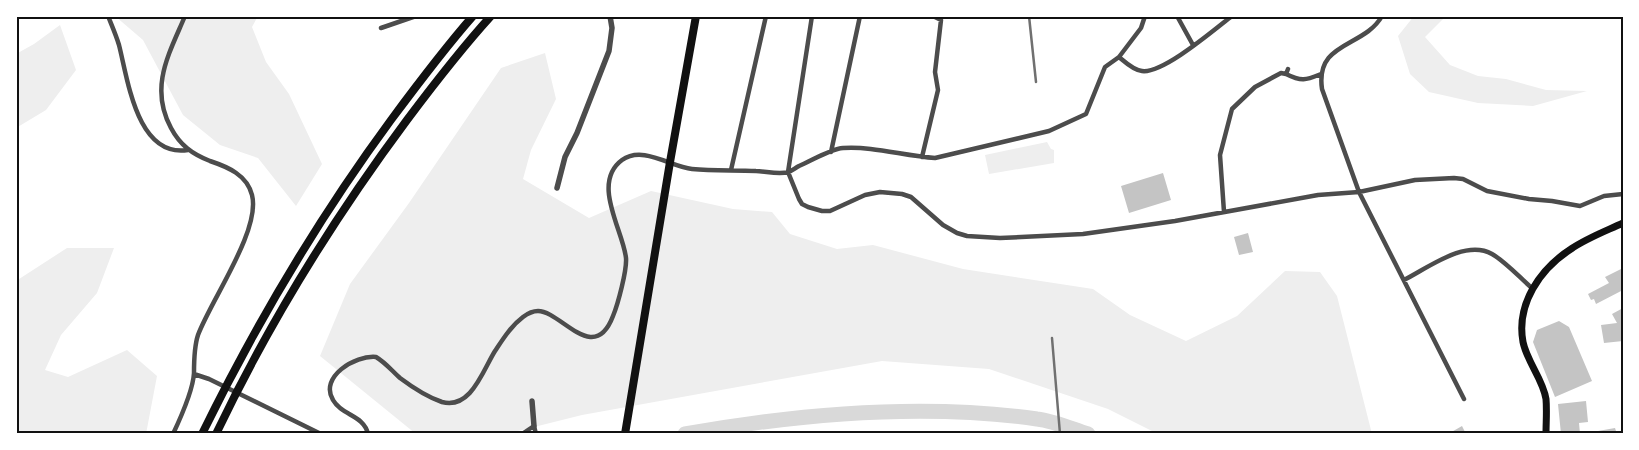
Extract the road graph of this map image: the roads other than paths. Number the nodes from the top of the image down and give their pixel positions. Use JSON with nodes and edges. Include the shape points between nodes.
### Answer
{"nodes":[{"id":1,"x":108,"y":16,"type":"edge"},
{"id":2,"x":185,"y":16,"type":"edge"},
{"id":3,"x":416,"y":16,"type":"edge"},
{"id":4,"x":473,"y":16,"type":"edge"},
{"id":5,"x":491,"y":16,"type":"edge"},
{"id":6,"x":610,"y":16,"type":"edge"},
{"id":7,"x":696,"y":16,"type":"edge"},
{"id":8,"x":766,"y":16,"type":"edge"},
{"id":9,"x":812,"y":16,"type":"edge"},
{"id":10,"x":860,"y":16,"type":"edge"},
{"id":11,"x":932,"y":16,"type":"edge"},
{"id":12,"x":1145,"y":16,"type":"edge"},
{"id":13,"x":1177,"y":16,"type":"edge"},
{"id":14,"x":1232,"y":16,"type":"edge"},
{"id":15,"x":1382,"y":16,"type":"edge"},
{"id":16,"x":381,"y":28,"type":"dead end"},
{"id":17,"x":1194,"y":45,"type":"junction"},
{"id":18,"x":1119,"y":57,"type":"junction"},
{"id":19,"x":1321,"y":74,"type":"junction"},
{"id":20,"x":188,"y":150,"type":"junction"},
{"id":21,"x":831,"y":152,"type":"junction"},
{"id":22,"x":922,"y":157,"type":"junction"},
{"id":23,"x":670,"y":162,"type":"junction"},
{"id":24,"x":731,"y":170,"type":"junction"},
{"id":25,"x":788,"y":172,"type":"junction"},
{"id":26,"x":557,"y":188,"type":"dead end"},
{"id":27,"x":1360,"y":192,"type":"junction"},
{"id":28,"x":1623,"y":194,"type":"edge"},
{"id":29,"x":1224,"y":212,"type":"junction"},
{"id":30,"x":1623,"y":223,"type":"edge"},
{"id":31,"x":1404,"y":280,"type":"junction"},
{"id":32,"x":1533,"y":289,"type":"junction"},
{"id":33,"x":194,"y":374,"type":"junction"},
{"id":34,"x":1464,"y":398,"type":"dead end"},
{"id":35,"x":532,"y":401,"type":"dead end"},
{"id":36,"x":534,"y":426,"type":"junction"},
{"id":37,"x":173,"y":434,"type":"edge"},
{"id":38,"x":202,"y":434,"type":"edge"},
{"id":39,"x":216,"y":434,"type":"edge"},
{"id":40,"x":321,"y":434,"type":"edge"},
{"id":41,"x":368,"y":434,"type":"edge"},
{"id":42,"x":522,"y":434,"type":"edge"},
{"id":43,"x":536,"y":434,"type":"edge"},
{"id":44,"x":625,"y":434,"type":"edge"},
{"id":45,"x":1546,"y":434,"type":"edge"}],
"edges":[{"from":1,"to":20,"type":"street","via":[[137,113],[146,130],[167,150]]},
{"from":2,"to":20,"type":"street","via":[[164,66],[160,94],[167,121],[180,144]]},
{"from":3,"to":16,"type":"street"},
{"from":4,"to":38,"type":"highway","via":[[419,82],[320,221],[265,313]]},
{"from":5,"to":39,"type":"highway","via":[[430,90],[331,228],[276,319]]},
{"from":6,"to":26,"type":"street","via":[[609,52],[565,157]]},
{"from":7,"to":23,"type":"highway"},
{"from":8,"to":24,"type":"street"},
{"from":9,"to":25,"type":"street"},
{"from":10,"to":21,"type":"street"},
{"from":11,"to":22,"type":"street","via":[[941,20],[935,72],[938,90]]},
{"from":12,"to":18,"type":"street","via":[[1141,28]]},
{"from":13,"to":17,"type":"street"},
{"from":14,"to":17,"type":"street"},
{"from":15,"to":19,"type":"street","via":[[1378,24],[1363,36],[1334,51]]},
{"from":17,"to":18,"type":"street","via":[[1173,60],[1143,72]]},
{"from":18,"to":22,"type":"street","via":[[1105,67],[1084,115],[1049,132],[934,158]]},
{"from":19,"to":27,"type":"street","via":[[1322,89]]},
{"from":19,"to":29,"type":"street","via":[[1297,80],[1287,72],[1281,73],[1255,87],[1232,109],[1220,155]]},
{"from":20,"to":33,"type":"street","via":[[240,176],[250,190],[254,204],[251,222],[238,253],[197,337]]},
{"from":21,"to":22,"type":"street","via":[[841,148],[865,148]]},
{"from":21,"to":25,"type":"street"},
{"from":23,"to":24,"type":"street","via":[[690,169]]},
{"from":23,"to":41,"type":"street","via":[[639,155],[628,157],[614,169],[609,181],[614,218],[626,264],[614,314],[606,330],[592,337],[583,336],[548,314],[532,312],[510,330],[468,394],[450,403],[416,389],[376,357],[358,360],[334,376],[329,393],[341,410],[362,422]]},
{"from":23,"to":44,"type":"highway"},
{"from":24,"to":25,"type":"street"},
{"from":25,"to":29,"type":"street","via":[[799,199],[808,207],[830,211],[865,195],[880,192],[902,194],[950,230],[967,236],[1000,238],[1083,234]]},
{"from":27,"to":28,"type":"street","via":[[1415,180],[1454,178],[1487,191],[1580,206],[1604,196]]},
{"from":27,"to":29,"type":"street"},
{"from":27,"to":31,"type":"street"},
{"from":30,"to":32,"type":"main road","via":[[1571,249],[1551,266]]},
{"from":31,"to":32,"type":"street","via":[[1460,251],[1478,248],[1494,255]]},
{"from":31,"to":34,"type":"street"},
{"from":32,"to":45,"type":"main road","via":[[1525,302],[1522,322],[1524,343],[1546,398]]},
{"from":33,"to":37,"type":"street","via":[[184,411]]},
{"from":33,"to":40,"type":"street"},
{"from":35,"to":36,"type":"street"},
{"from":36,"to":42,"type":"street"},
{"from":36,"to":43,"type":"street"}]}
